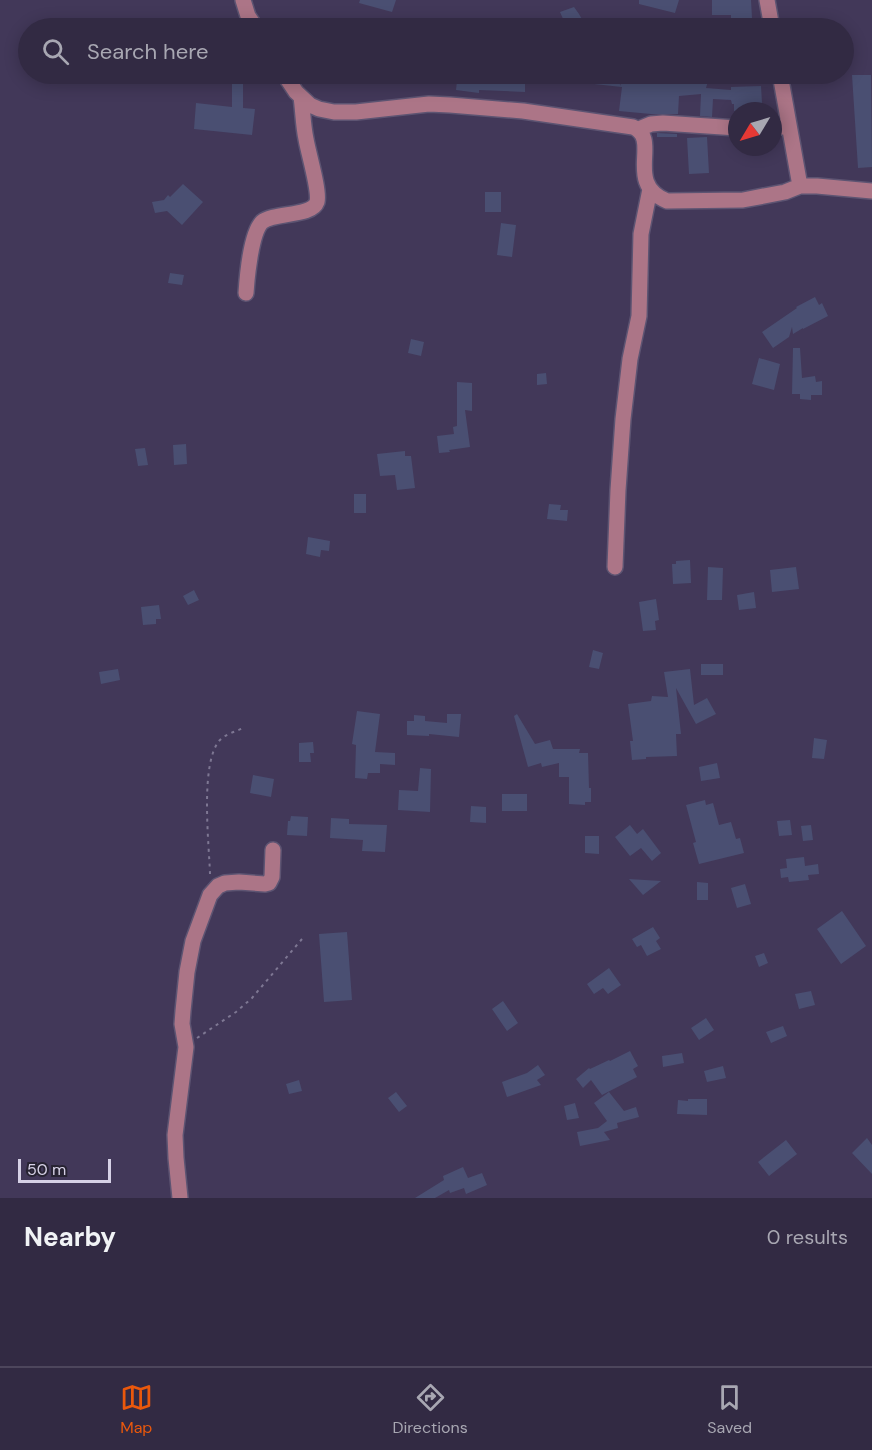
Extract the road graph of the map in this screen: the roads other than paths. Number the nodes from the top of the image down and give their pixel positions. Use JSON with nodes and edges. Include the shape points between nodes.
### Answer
{"nodes":[{"id":1,"x":243,"y":0,"type":"edge"},
{"id":2,"x":767,"y":0,"type":"edge"},
{"id":3,"x":249,"y":18,"type":"edge"},
{"id":4,"x":770,"y":18,"type":"edge"},
{"id":5,"x":291,"y":84,"type":"edge"},
{"id":6,"x":780,"y":84,"type":"edge"},
{"id":7,"x":301,"y":97,"type":"junction"},
{"id":8,"x":781,"y":102,"type":"edge"},
{"id":9,"x":728,"y":127,"type":"edge"},
{"id":10,"x":639,"y":129,"type":"junction"},
{"id":11,"x":782,"y":130,"type":"edge"},
{"id":12,"x":800,"y":186,"type":"junction"},
{"id":13,"x":650,"y":189,"type":"junction"},
{"id":14,"x":872,"y":191,"type":"edge"},
{"id":15,"x":246,"y":293,"type":"dead end"},
{"id":16,"x":615,"y":567,"type":"dead end"},
{"id":17,"x":273,"y":850,"type":"dead end"},
{"id":18,"x":180,"y":1198,"type":"edge"}],
"edges":[{"from":1,"to":3,"type":"street"},
{"from":2,"to":4,"type":"street"},
{"from":5,"to":7,"type":"street"},
{"from":6,"to":8,"type":"street"},
{"from":7,"to":10,"type":"street","via":[[310,105],[334,112],[450,105],[523,111]]},
{"from":7,"to":15,"type":"street","via":[[317,201],[307,210],[261,223],[250,257]]},
{"from":9,"to":10,"type":"street","via":[[663,123]]},
{"from":10,"to":13,"type":"street","via":[[645,140],[644,171]]},
{"from":11,"to":12,"type":"street"},
{"from":12,"to":13,"type":"street","via":[[743,200],[667,201]]},
{"from":12,"to":14,"type":"street"},
{"from":13,"to":16,"type":"street","via":[[641,234],[639,316],[623,418]]},
{"from":17,"to":18,"type":"street","via":[[269,883],[218,886],[210,895],[196,930],[187,972],[182,1024],[186,1047],[175,1135]]}]}
